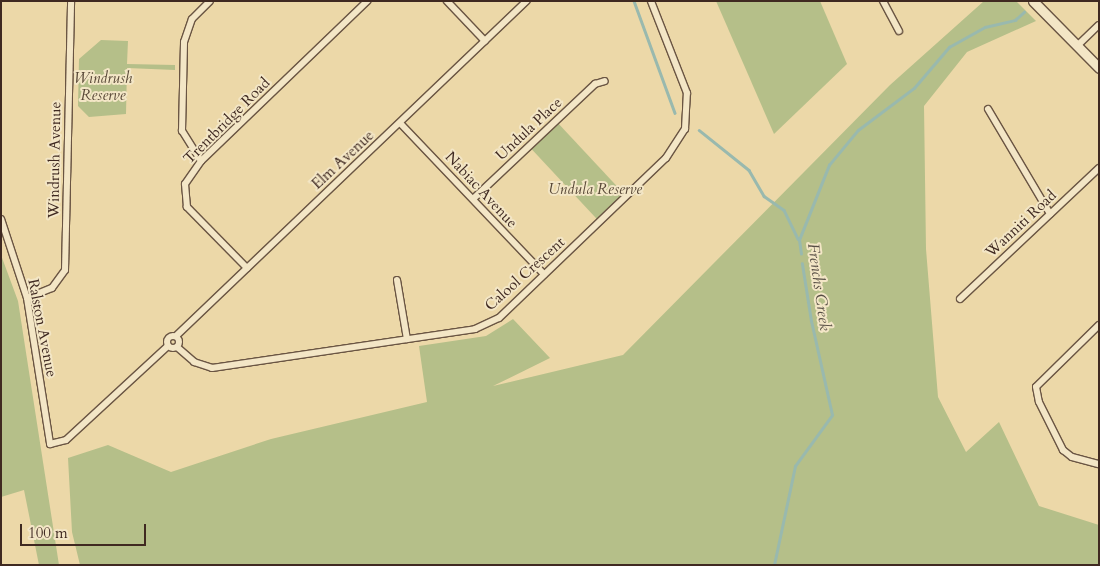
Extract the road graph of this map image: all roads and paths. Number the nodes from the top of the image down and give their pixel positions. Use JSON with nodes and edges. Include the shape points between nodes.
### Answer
{"nodes":[{"id":1,"x":71,"y":1,"type":"edge"},
{"id":2,"x":210,"y":1,"type":"edge"},
{"id":3,"x":367,"y":1,"type":"edge"},
{"id":4,"x":447,"y":1,"type":"edge"},
{"id":5,"x":527,"y":1,"type":"edge"},
{"id":6,"x":651,"y":1,"type":"edge"},
{"id":7,"x":883,"y":1,"type":"edge"},
{"id":8,"x":1033,"y":1,"type":"edge"},
{"id":9,"x":1099,"y":24,"type":"edge"},
{"id":10,"x":899,"y":31,"type":"dead end"},
{"id":11,"x":485,"y":41,"type":"junction"},
{"id":12,"x":1077,"y":46,"type":"junction"},
{"id":13,"x":1099,"y":68,"type":"edge"},
{"id":14,"x":605,"y":81,"type":"dead end"},
{"id":15,"x":988,"y":109,"type":"dead end"},
{"id":16,"x":400,"y":123,"type":"junction"},
{"id":17,"x":201,"y":161,"type":"junction"},
{"id":18,"x":1099,"y":168,"type":"edge"},
{"id":19,"x":473,"y":199,"type":"junction"},
{"id":20,"x":1050,"y":214,"type":"junction"},
{"id":21,"x":1,"y":219,"type":"edge"},
{"id":22,"x":247,"y":268,"type":"junction"},
{"id":23,"x":544,"y":274,"type":"junction"},
{"id":24,"x":397,"y":280,"type":"dead end"},
{"id":25,"x":27,"y":298,"type":"junction"},
{"id":26,"x":960,"y":299,"type":"dead end"},
{"id":27,"x":1099,"y":325,"type":"edge"},
{"id":28,"x":176,"y":336,"type":"junction"},
{"id":29,"x":407,"y":339,"type":"junction"},
{"id":30,"x":168,"y":346,"type":"junction"},
{"id":31,"x":177,"y":347,"type":"junction"},
{"id":32,"x":1099,"y":464,"type":"edge"}],
"edges":[{"from":1,"to":25,"type":"street","name":"Windrush Avenue","via":[[65,270],[52,288]]},
{"from":2,"to":17,"type":"street","via":[[192,19],[184,42],[182,131]]},
{"from":3,"to":17,"type":"street","name":"Trentbridge Road"},
{"from":4,"to":11,"type":"street"},
{"from":5,"to":11,"type":"street","name":"Elm Avenue"},
{"from":6,"to":23,"type":"street","name":"Calool Crescent","via":[[687,93],[685,129],[666,158]]},
{"from":7,"to":10,"type":"street"},
{"from":8,"to":12,"type":"street"},
{"from":9,"to":12,"type":"street"},
{"from":11,"to":16,"type":"street","name":"Elm Avenue"},
{"from":12,"to":13,"type":"street"},
{"from":14,"to":19,"type":"street","name":"Undula Place","via":[[595,84]]},
{"from":15,"to":20,"type":"street"},
{"from":16,"to":19,"type":"street","name":"Nabiac Avenue"},
{"from":16,"to":22,"type":"street","name":"Elm Avenue"},
{"from":17,"to":22,"type":"street","name":"Trentbridge Road","via":[[185,184],[187,207]]},
{"from":18,"to":20,"type":"street","name":"Wanniti Road"},
{"from":19,"to":23,"type":"street","name":"Nabiac Avenue"},
{"from":20,"to":26,"type":"street","name":"Wanniti Road"},
{"from":21,"to":25,"type":"street","name":"Ralston Avenue"},
{"from":22,"to":28,"type":"street","name":"Elm Avenue"},
{"from":23,"to":29,"type":"street","name":"Calool Crescent","via":[[499,318],[475,329]]},
{"from":24,"to":29,"type":"street"},
{"from":25,"to":30,"type":"street","name":"Ralston Avenue","via":[[50,444],[66,440]]},
{"from":27,"to":32,"type":"street","via":[[1036,387],[1039,402],[1063,450],[1072,457]]},
{"from":28,"to":30,"type":"street","name":"Elm Avenue","via":[[168,337]]},
{"from":28,"to":31,"type":"street"},
{"from":29,"to":31,"type":"street","name":"Calool Crescent","via":[[212,368],[194,362]]},
{"from":30,"to":31,"type":"street"}]}
